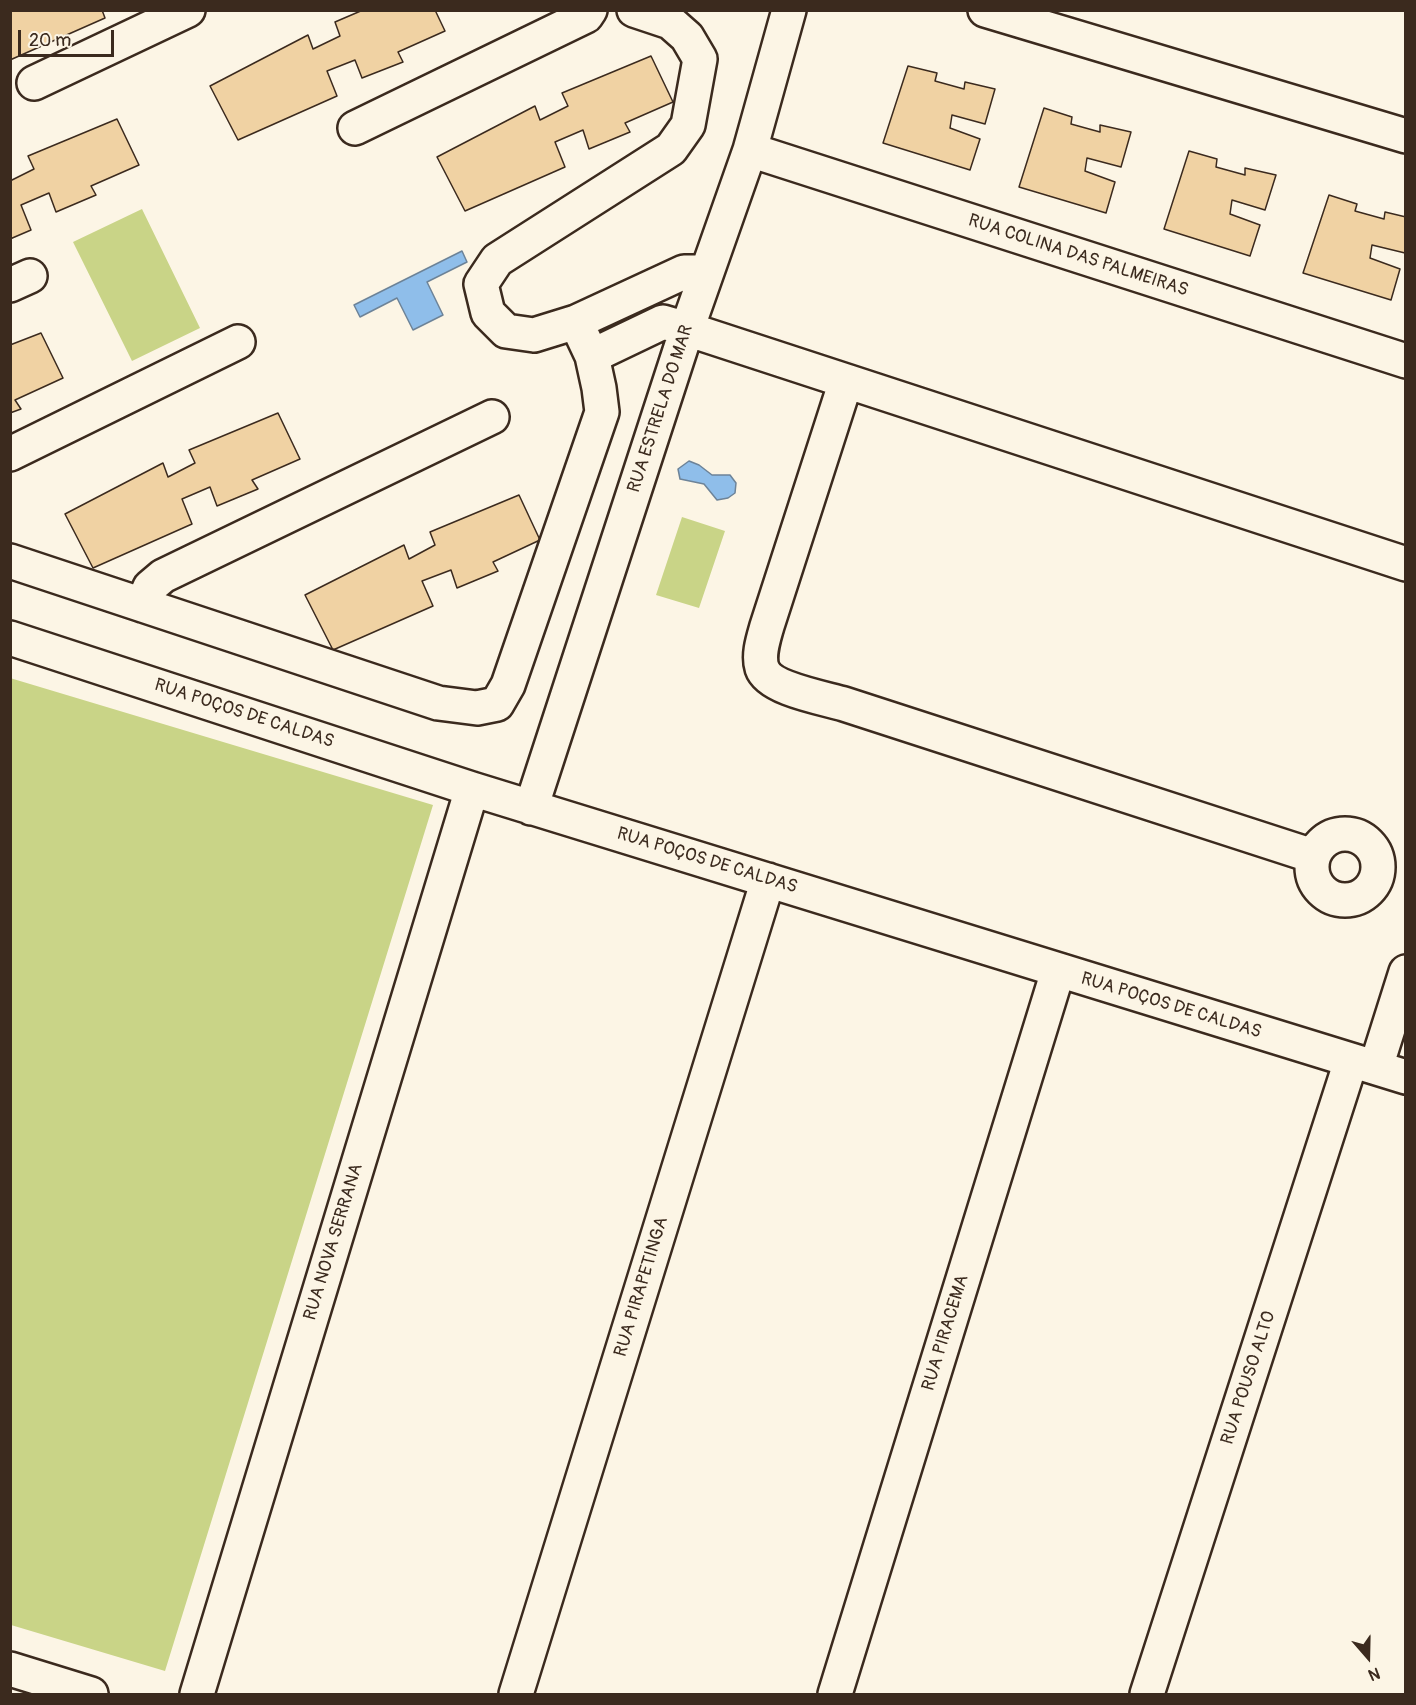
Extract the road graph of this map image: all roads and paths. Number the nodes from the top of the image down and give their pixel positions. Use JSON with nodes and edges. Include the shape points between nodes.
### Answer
{"nodes":[{"id":1,"x":188,"y":10,"type":"edge"},
{"id":2,"x":590,"y":10,"type":"edge"},
{"id":3,"x":634,"y":10,"type":"edge"},
{"id":4,"x":984,"y":10,"type":"edge"},
{"id":5,"x":785,"y":12,"type":"edge"},
{"id":6,"x":34,"y":83,"type":"dead end"},
{"id":7,"x":355,"y":128,"type":"dead end"},
{"id":8,"x":1406,"y":136,"type":"edge"},
{"id":9,"x":750,"y":150,"type":"junction"},
{"id":10,"x":707,"y":273,"type":"junction"},
{"id":11,"x":576,"y":322,"type":"junction"},
{"id":12,"x":687,"y":329,"type":"junction"},
{"id":13,"x":238,"y":342,"type":"dead end"},
{"id":14,"x":592,"y":356,"type":"junction"},
{"id":15,"x":1406,"y":362,"type":"edge"},
{"id":16,"x":846,"y":381,"type":"junction"},
{"id":17,"x":492,"y":417,"type":"dead end"},
{"id":18,"x":10,"y":454,"type":"edge"},
{"id":19,"x":10,"y":561,"type":"edge"},
{"id":20,"x":1406,"y":564,"type":"edge"},
{"id":21,"x":142,"y":605,"type":"junction"},
{"id":22,"x":10,"y":638,"type":"edge"},
{"id":23,"x":472,"y":789,"type":"junction"},
{"id":24,"x":531,"y":808,"type":"junction"},
{"id":25,"x":1313,"y":856,"type":"dead end"},
{"id":26,"x":768,"y":880,"type":"junction"},
{"id":27,"x":1058,"y":971,"type":"junction"},
{"id":28,"x":1406,"y":972,"type":"edge"},
{"id":29,"x":1377,"y":1068,"type":"edge"},
{"id":30,"x":10,"y":1669,"type":"edge"},
{"id":31,"x":91,"y":1695,"type":"edge"},
{"id":32,"x":197,"y":1695,"type":"edge"},
{"id":33,"x":516,"y":1695,"type":"edge"},
{"id":34,"x":835,"y":1695,"type":"edge"},
{"id":35,"x":1147,"y":1695,"type":"edge"}],
"edges":[{"from":1,"to":6,"type":"street"},
{"from":2,"to":7,"type":"street","via":[[586,16]]},
{"from":3,"to":11,"type":"street","via":[[670,22],[687,37],[700,59],[688,125],[671,149],[497,260],[481,284],[488,313],[506,331],[534,335]]},
{"from":4,"to":8,"type":"street"},
{"from":5,"to":9,"type":"street","name":"RUA ESTRELA DO MAR"},
{"from":9,"to":10,"type":"street","name":"RUA ESTRELA DO MAR"},
{"from":9,"to":15,"type":"street","name":"RUA COLINA DAS PALMEIRAS"},
{"from":10,"to":11,"type":"street","via":[[684,272]]},
{"from":10,"to":12,"type":"street","name":"RUA ESTRELA DO MAR"},
{"from":11,"to":14,"type":"street"},
{"from":12,"to":14,"type":"street","via":[[663,322]]},
{"from":12,"to":16,"type":"street"},
{"from":12,"to":24,"type":"street","name":"RUA ESTRELA DO MAR"},
{"from":13,"to":18,"type":"street"},
{"from":14,"to":21,"type":"street","via":[[602,412],[508,685],[496,704],[477,708],[438,703]]},
{"from":16,"to":20,"type":"street"},
{"from":16,"to":25,"type":"street","via":[[767,626],[760,655],[768,677],[795,690]]},
{"from":17,"to":21,"type":"street","via":[[163,576],[150,587]]},
{"from":19,"to":21,"type":"street"},
{"from":22,"to":23,"type":"street","name":"RUA POÇOS DE CALDAS"},
{"from":23,"to":24,"type":"street","name":"RUA POÇOS DE CALDAS"},
{"from":23,"to":32,"type":"street","name":"RUA NOVA SERRANA"},
{"from":24,"to":26,"type":"street","name":"RUA POÇOS DE CALDAS"},
{"from":26,"to":27,"type":"street","name":"RUA POÇOS DE CALDAS"},
{"from":26,"to":33,"type":"street","name":"RUA PIRAPETINGA"},
{"from":27,"to":29,"type":"street","name":"RUA POÇOS DE CALDAS"},
{"from":27,"to":34,"type":"street","name":"RUA PIRACEMA"},
{"from":28,"to":29,"type":"street","name":"RUA POUSO ALTO"},
{"from":29,"to":35,"type":"street","name":"RUA POUSO ALTO"},
{"from":30,"to":31,"type":"street"}]}
